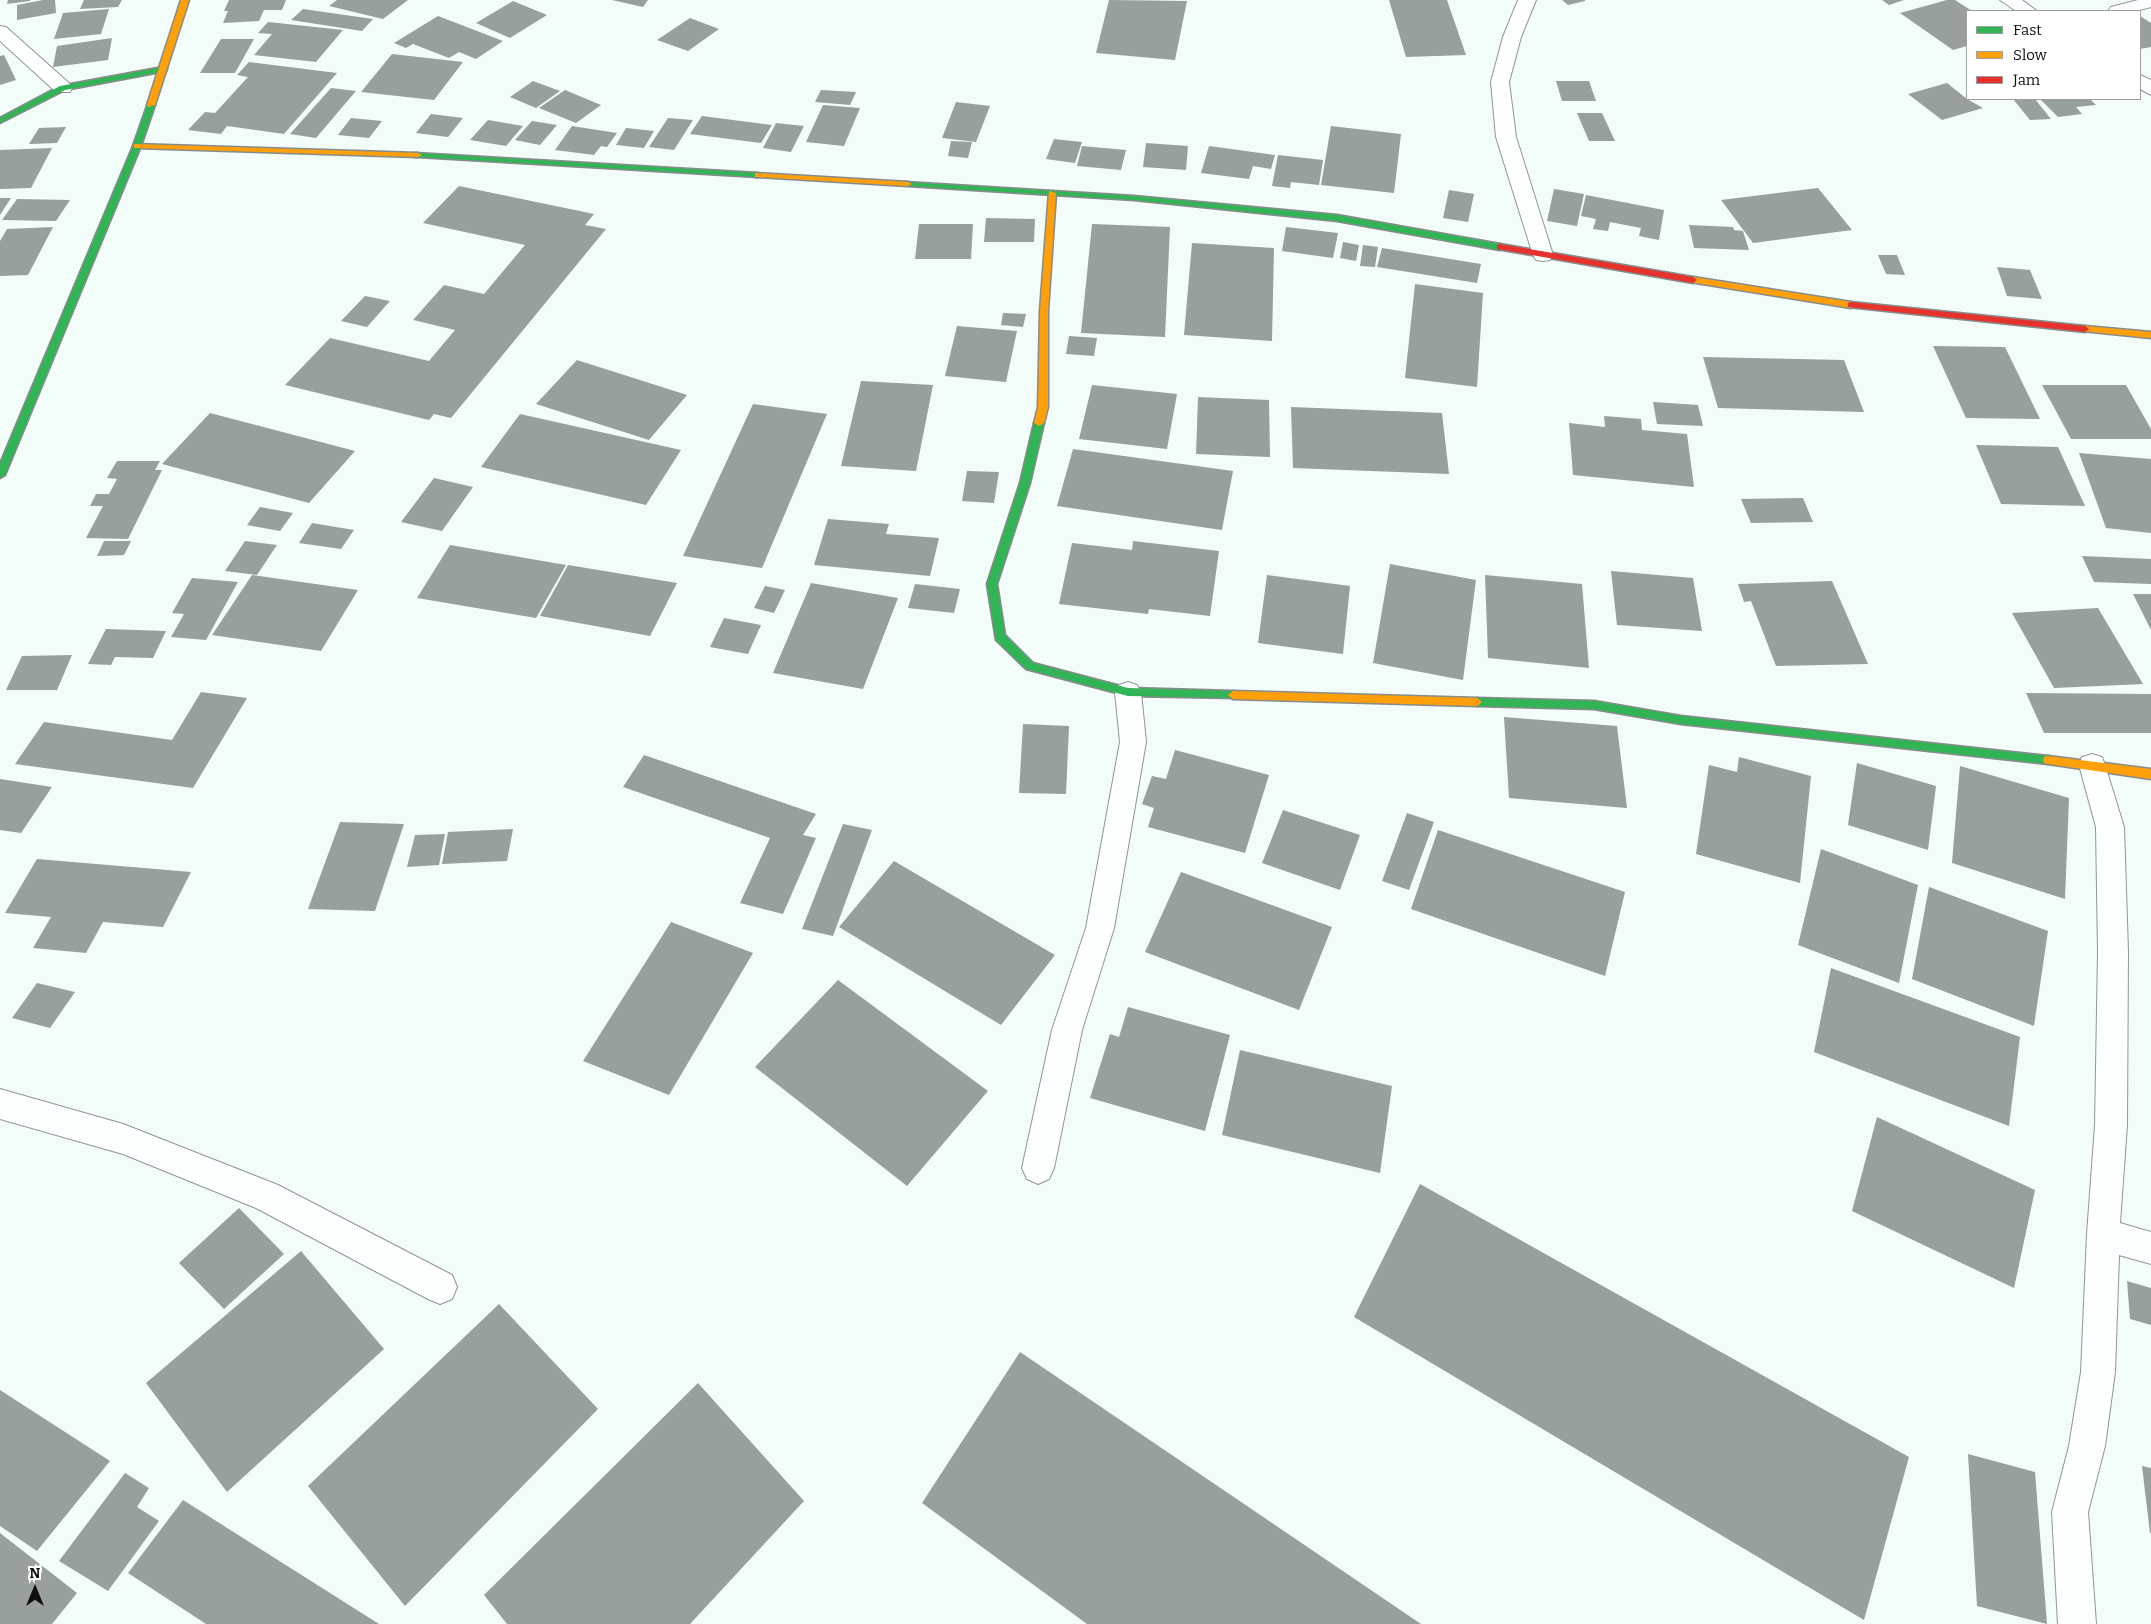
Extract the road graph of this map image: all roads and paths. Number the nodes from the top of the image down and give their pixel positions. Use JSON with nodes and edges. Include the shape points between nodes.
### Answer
{"nodes":[{"id":1,"x":185,"y":0,"type":"edge"},
{"id":2,"x":1527,"y":0,"type":"edge"},
{"id":3,"x":2009,"y":0,"type":"edge"},
{"id":4,"x":2151,"y":2,"type":"edge"},
{"id":5,"x":2029,"y":10,"type":"edge"},
{"id":6,"x":2121,"y":10,"type":"edge"},
{"id":7,"x":0,"y":31,"type":"edge"},
{"id":8,"x":163,"y":69,"type":"junction"},
{"id":9,"x":2141,"y":82,"type":"edge"},
{"id":10,"x":63,"y":88,"type":"junction"},
{"id":11,"x":2151,"y":90,"type":"edge"},
{"id":12,"x":0,"y":121,"type":"edge"},
{"id":13,"x":136,"y":146,"type":"junction"},
{"id":14,"x":1052,"y":193,"type":"junction"},
{"id":15,"x":1543,"y":255,"type":"junction"},
{"id":16,"x":2151,"y":335,"type":"edge"},
{"id":17,"x":0,"y":475,"type":"edge"},
{"id":18,"x":1128,"y":692,"type":"junction"},
{"id":19,"x":2092,"y":765,"type":"junction"},
{"id":20,"x":2151,"y":774,"type":"edge"},
{"id":21,"x":0,"y":1104,"type":"edge"},
{"id":22,"x":1038,"y":1168,"type":"dead end"},
{"id":23,"x":2103,"y":1234,"type":"junction"},
{"id":24,"x":2151,"y":1248,"type":"edge"},
{"id":25,"x":440,"y":1287,"type":"dead end"},
{"id":26,"x":2077,"y":1624,"type":"edge"}],
"edges":[{"from":1,"to":8,"type":"street"},
{"from":2,"to":15,"type":"street","via":[[1512,37],[1500,82],[1506,137]]},
{"from":3,"to":5,"type":"street"},
{"from":4,"to":6,"type":"street"},
{"from":7,"to":10,"type":"street"},
{"from":8,"to":10,"type":"street"},
{"from":8,"to":13,"type":"street"},
{"from":9,"to":11,"type":"street"},
{"from":10,"to":12,"type":"street"},
{"from":13,"to":14,"type":"street","via":[[469,157]]},
{"from":13,"to":17,"type":"street"},
{"from":14,"to":15,"type":"street","via":[[1337,218]]},
{"from":14,"to":18,"type":"street","via":[[1044,311],[1043,407],[1025,483],[992,584],[1000,637],[1030,666]]},
{"from":15,"to":16,"type":"street","via":[[1867,308]]},
{"from":18,"to":19,"type":"street","via":[[1594,705],[1682,720]]},
{"from":18,"to":22,"type":"street","via":[[1133,742],[1100,928],[1067,1030]]},
{"from":19,"to":20,"type":"street"},
{"from":19,"to":23,"type":"street","via":[[2110,827],[2114,952],[2111,1125]]},
{"from":21,"to":25,"type":"street","via":[[123,1139],[267,1196]]},
{"from":23,"to":24,"type":"street"},
{"from":23,"to":26,"type":"street","via":[[2098,1372],[2087,1446],[2070,1512]]}]}
